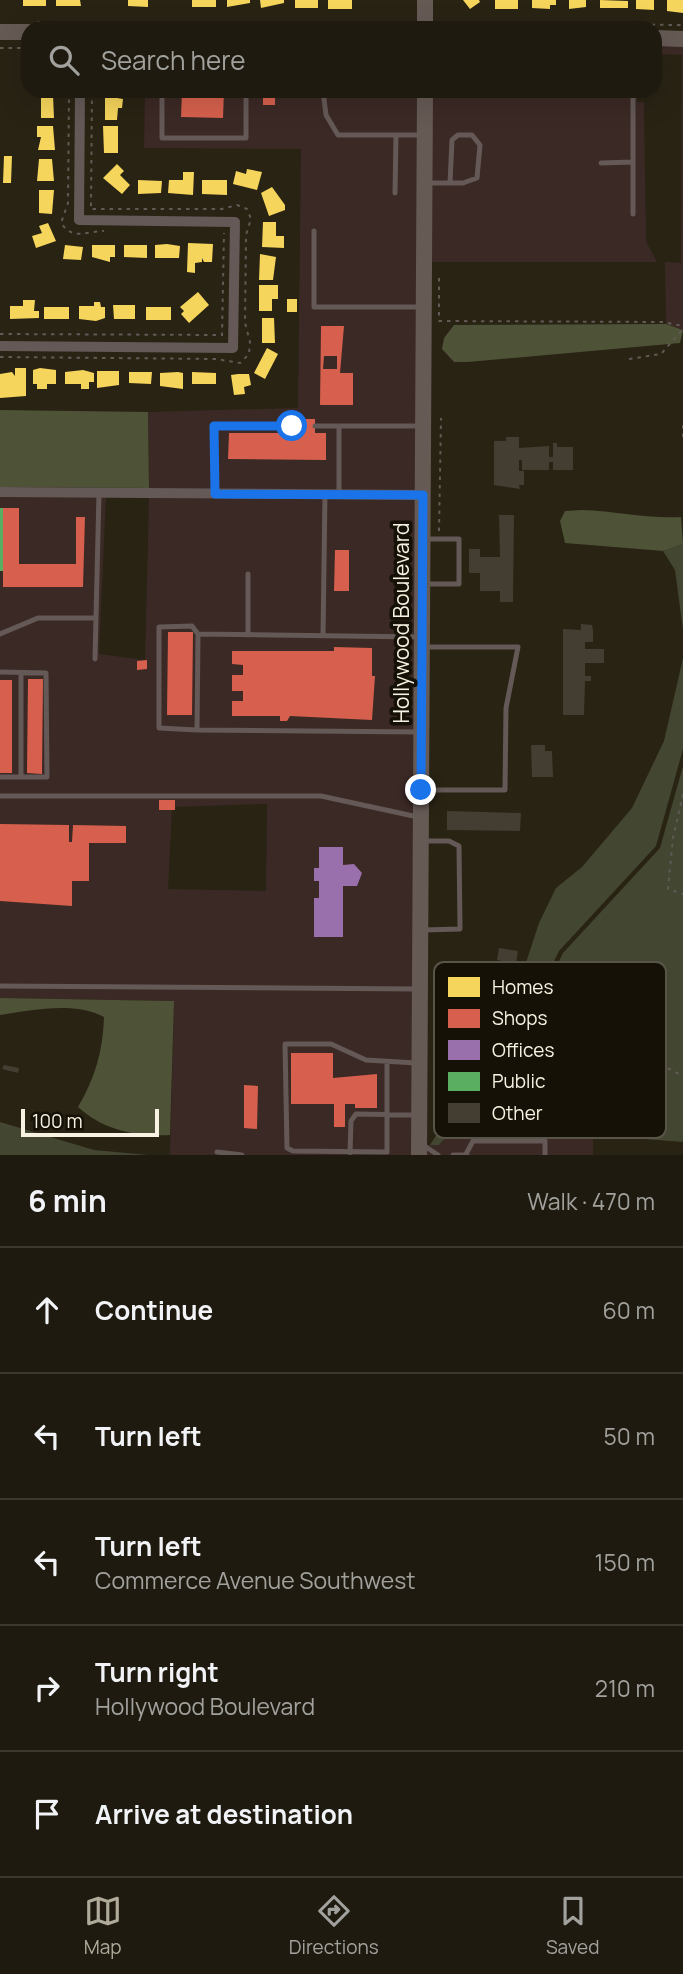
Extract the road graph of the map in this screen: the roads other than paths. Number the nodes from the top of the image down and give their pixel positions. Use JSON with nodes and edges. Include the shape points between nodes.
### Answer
{"nodes":[{"id":1,"x":425,"y":0,"type":"edge"},
{"id":2,"x":425,"y":21,"type":"edge"},
{"id":3,"x":21,"y":28,"type":"edge"},
{"id":4,"x":0,"y":32,"type":"edge"},
{"id":5,"x":662,"y":38,"type":"edge"},
{"id":6,"x":683,"y":38,"type":"edge"},
{"id":7,"x":80,"y":98,"type":"edge"},
{"id":8,"x":162,"y":98,"type":"edge"},
{"id":9,"x":246,"y":98,"type":"edge"},
{"id":10,"x":325,"y":98,"type":"edge"},
{"id":11,"x":425,"y":98,"type":"edge"},
{"id":12,"x":634,"y":98,"type":"edge"},
{"id":13,"x":425,"y":135,"type":"junction"},
{"id":14,"x":396,"y":136,"type":"junction"},
{"id":15,"x":633,"y":162,"type":"junction"},
{"id":16,"x":601,"y":163,"type":"dead end"},
{"id":17,"x":424,"y":183,"type":"junction"},
{"id":18,"x":450,"y":183,"type":"junction"},
{"id":19,"x":395,"y":193,"type":"dead end"},
{"id":20,"x":633,"y":215,"type":"dead end"},
{"id":21,"x":314,"y":231,"type":"dead end"},
{"id":22,"x":424,"y":307,"type":"junction"},
{"id":23,"x":0,"y":346,"type":"edge"},
{"id":24,"x":292,"y":426,"type":"dead end"},
{"id":25,"x":315,"y":426,"type":"dead end"},
{"id":26,"x":339,"y":426,"type":"junction"},
{"id":27,"x":423,"y":426,"type":"junction"},
{"id":28,"x":0,"y":492,"type":"edge"},
{"id":29,"x":99,"y":493,"type":"junction"},
{"id":30,"x":215,"y":494,"type":"junction"},
{"id":31,"x":325,"y":494,"type":"junction"},
{"id":32,"x":339,"y":495,"type":"junction"},
{"id":33,"x":423,"y":495,"type":"junction"},
{"id":34,"x":431,"y":539,"type":"junction"},
{"id":35,"x":248,"y":574,"type":"dead end"},
{"id":36,"x":422,"y":584,"type":"junction"},
{"id":37,"x":96,"y":618,"type":"junction"},
{"id":38,"x":0,"y":634,"type":"edge"},
{"id":39,"x":198,"y":634,"type":"junction"},
{"id":40,"x":248,"y":635,"type":"junction"},
{"id":41,"x":323,"y":636,"type":"junction"},
{"id":42,"x":422,"y":642,"type":"junction"},
{"id":43,"x":95,"y":659,"type":"dead end"},
{"id":44,"x":0,"y":672,"type":"edge"},
{"id":45,"x":21,"y":673,"type":"junction"},
{"id":46,"x":197,"y":730,"type":"junction"},
{"id":47,"x":421,"y":732,"type":"junction"},
{"id":48,"x":0,"y":777,"type":"edge"},
{"id":49,"x":21,"y":777,"type":"junction"},
{"id":50,"x":421,"y":790,"type":"junction"},
{"id":51,"x":0,"y":796,"type":"edge"},
{"id":52,"x":421,"y":818,"type":"junction"},
{"id":53,"x":421,"y":841,"type":"junction"},
{"id":54,"x":420,"y":930,"type":"junction"},
{"id":55,"x":0,"y":986,"type":"edge"},
{"id":56,"x":420,"y":989,"type":"junction"},
{"id":57,"x":387,"y":1061,"type":"junction"},
{"id":58,"x":419,"y":1063,"type":"junction"},
{"id":59,"x":388,"y":1114,"type":"junction"},
{"id":60,"x":419,"y":1115,"type":"junction"},
{"id":61,"x":419,"y":1149,"type":"edge"},
{"id":62,"x":217,"y":1152,"type":"dead end"},
{"id":63,"x":350,"y":1153,"type":"junction"},
{"id":64,"x":242,"y":1155,"type":"edge"},
{"id":65,"x":438,"y":1155,"type":"edge"},
{"id":66,"x":453,"y":1155,"type":"edge"},
{"id":67,"x":466,"y":1155,"type":"edge"},
{"id":68,"x":545,"y":1155,"type":"edge"}],
"edges":[{"from":1,"to":2,"type":"street"},
{"from":3,"to":4,"type":"street"},
{"from":5,"to":6,"type":"street"},
{"from":7,"to":23,"type":"street","via":[[79,220],[235,222],[228,335],[233,348]]},
{"from":8,"to":9,"type":"lane","via":[[162,138],[246,138]]},
{"from":10,"to":14,"type":"lane","via":[[326,115],[338,135]]},
{"from":11,"to":13,"type":"street","name":"Hollywood Boulevard"},
{"from":12,"to":15,"type":"lane"},
{"from":13,"to":14,"type":"lane"},
{"from":13,"to":17,"type":"street","name":"Hollywood Boulevard"},
{"from":14,"to":19,"type":"lane"},
{"from":15,"to":16,"type":"lane"},
{"from":15,"to":20,"type":"lane"},
{"from":17,"to":18,"type":"lane"},
{"from":17,"to":22,"type":"street","name":"Hollywood Boulevard"},
{"from":18,"to":18,"type":"lane","via":[[472,182],[479,173],[480,145],[472,135],[465,133],[452,140]]},
{"from":21,"to":22,"type":"lane","via":[[314,307]]},
{"from":22,"to":27,"type":"street","name":"Hollywood Boulevard"},
{"from":24,"to":30,"type":"lane","via":[[214,426]]},
{"from":25,"to":26,"type":"lane"},
{"from":26,"to":27,"type":"lane"},
{"from":26,"to":32,"type":"lane"},
{"from":27,"to":33,"type":"street","name":"Hollywood Boulevard"},
{"from":28,"to":29,"type":"street"},
{"from":29,"to":30,"type":"street"},
{"from":29,"to":37,"type":"lane"},
{"from":30,"to":31,"type":"street"},
{"from":31,"to":32,"type":"street"},
{"from":31,"to":41,"type":"lane"},
{"from":32,"to":33,"type":"street"},
{"from":33,"to":34,"type":"street","name":"Hollywood Boulevard"},
{"from":34,"to":36,"type":"street","name":"Hollywood Boulevard"},
{"from":34,"to":36,"type":"lane","via":[[459,539],[459,584]]},
{"from":35,"to":40,"type":"lane"},
{"from":36,"to":42,"type":"street","name":"Hollywood Boulevard"},
{"from":37,"to":38,"type":"lane","via":[[38,618]]},
{"from":37,"to":43,"type":"lane"},
{"from":39,"to":40,"type":"lane"},
{"from":39,"to":46,"type":"lane"},
{"from":39,"to":46,"type":"lane","via":[[192,626],[159,627],[159,728]]},
{"from":40,"to":41,"type":"lane"},
{"from":41,"to":42,"type":"lane"},
{"from":42,"to":47,"type":"street","name":"Hollywood Boulevard"},
{"from":42,"to":50,"type":"lane","via":[[518,647],[506,708],[505,789]]},
{"from":44,"to":45,"type":"lane"},
{"from":45,"to":49,"type":"lane"},
{"from":45,"to":49,"type":"lane","via":[[46,673],[47,777]]},
{"from":46,"to":47,"type":"lane"},
{"from":47,"to":50,"type":"street","name":"Hollywood Boulevard"},
{"from":48,"to":49,"type":"lane"},
{"from":50,"to":52,"type":"street","name":"Hollywood Boulevard"},
{"from":51,"to":52,"type":"lane","via":[[321,796]]},
{"from":52,"to":53,"type":"street","name":"Hollywood Boulevard"},
{"from":53,"to":54,"type":"street","name":"Hollywood Boulevard"},
{"from":53,"to":54,"type":"lane","via":[[449,841],[459,846],[460,929]]},
{"from":54,"to":56,"type":"street","name":"Hollywood Boulevard"},
{"from":55,"to":56,"type":"lane"},
{"from":56,"to":58,"type":"street","name":"Hollywood Boulevard"},
{"from":57,"to":58,"type":"lane"},
{"from":57,"to":59,"type":"lane"},
{"from":57,"to":63,"type":"lane","via":[[366,1060],[331,1044],[285,1044],[287,1148],[293,1152]]},
{"from":58,"to":60,"type":"street","name":"Hollywood Boulevard"},
{"from":59,"to":60,"type":"lane"},
{"from":59,"to":63,"type":"lane","via":[[356,1114],[351,1121]]},
{"from":59,"to":63,"type":"lane","via":[[387,1152]]},
{"from":60,"to":61,"type":"street","name":"Hollywood Boulevard"},
{"from":61,"to":65,"type":"lane"},
{"from":62,"to":64,"type":"lane"},
{"from":66,"to":67,"type":"lane"},
{"from":67,"to":68,"type":"lane","via":[[473,1141],[545,1141]]}]}
